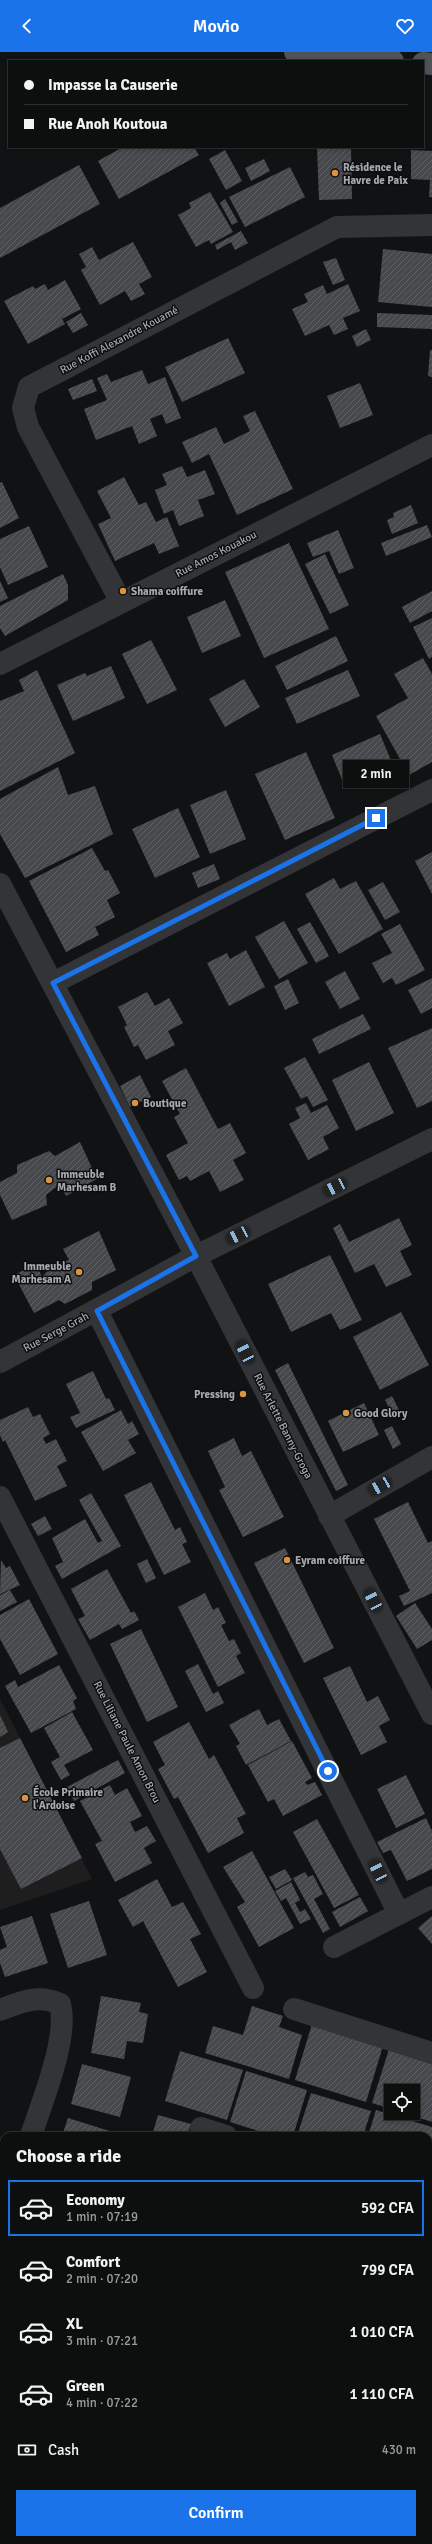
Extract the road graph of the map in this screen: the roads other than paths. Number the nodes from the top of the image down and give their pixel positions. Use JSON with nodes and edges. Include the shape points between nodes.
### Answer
{"nodes":[{"id":1,"x":295,"y":52,"type":"edge"},
{"id":2,"x":382,"y":60,"type":"edge"},
{"id":3,"x":432,"y":224,"type":"edge"},
{"id":4,"x":432,"y":445,"type":"edge"},
{"id":5,"x":121,"y":602,"type":"junction"},
{"id":6,"x":0,"y":664,"type":"edge"},
{"id":7,"x":432,"y":790,"type":"edge"},
{"id":8,"x":0,"y":884,"type":"edge"},
{"id":9,"x":53,"y":983,"type":"junction"},
{"id":10,"x":432,"y":1139,"type":"edge"},
{"id":11,"x":196,"y":1256,"type":"junction"},
{"id":12,"x":97,"y":1311,"type":"junction"},
{"id":13,"x":0,"y":1362,"type":"edge"},
{"id":14,"x":432,"y":1457,"type":"edge"},
{"id":15,"x":0,"y":1497,"type":"edge"},
{"id":16,"x":329,"y":1516,"type":"junction"},
{"id":17,"x":432,"y":1714,"type":"edge"},
{"id":18,"x":432,"y":1897,"type":"edge"},
{"id":19,"x":400,"y":1914,"type":"junction"},
{"id":20,"x":334,"y":1947,"type":"dead end"},
{"id":21,"x":253,"y":1988,"type":"dead end"},
{"id":22,"x":294,"y":2009,"type":"dead end"},
{"id":23,"x":0,"y":2010,"type":"edge"},
{"id":24,"x":432,"y":2053,"type":"edge"},
{"id":25,"x":200,"y":2128,"type":"dead end"},
{"id":26,"x":32,"y":2132,"type":"edge"},
{"id":27,"x":213,"y":2132,"type":"edge"}],
"edges":[{"from":1,"to":2,"type":"main road"},
{"from":3,"to":5,"type":"street","name":"Rue Koffi Alexandre Kouamé","via":[[337,227],[29,387],[23,408],[28,427]]},
{"from":4,"to":5,"type":"street","name":"Rue Amos Kouakou"},
{"from":5,"to":6,"type":"street","name":"Rue Amos Kouakou"},
{"from":7,"to":9,"type":"street"},
{"from":8,"to":9,"type":"street","name":"Rue Arlette Banny-Groga"},
{"from":9,"to":11,"type":"street","name":"Rue Arlette Banny-Groga"},
{"from":10,"to":11,"type":"street","name":"Rue Serge Grah"},
{"from":11,"to":12,"type":"street","name":"Rue Serge Grah"},
{"from":11,"to":16,"type":"street","name":"Rue Arlette Banny-Groga"},
{"from":12,"to":13,"type":"street","name":"Rue Serge Grah"},
{"from":12,"to":19,"type":"street"},
{"from":14,"to":16,"type":"street"},
{"from":15,"to":21,"type":"street","name":"Rue Liliane Paule Amon Brou"},
{"from":16,"to":17,"type":"street","name":"Rue Arlette Banny-Groga"},
{"from":18,"to":19,"type":"street"},
{"from":19,"to":20,"type":"street"},
{"from":22,"to":24,"type":"street"},
{"from":23,"to":26,"type":"street","via":[[36,1998],[50,1999],[60,2004],[63,2018],[60,2041]]},
{"from":25,"to":27,"type":"street"}]}
